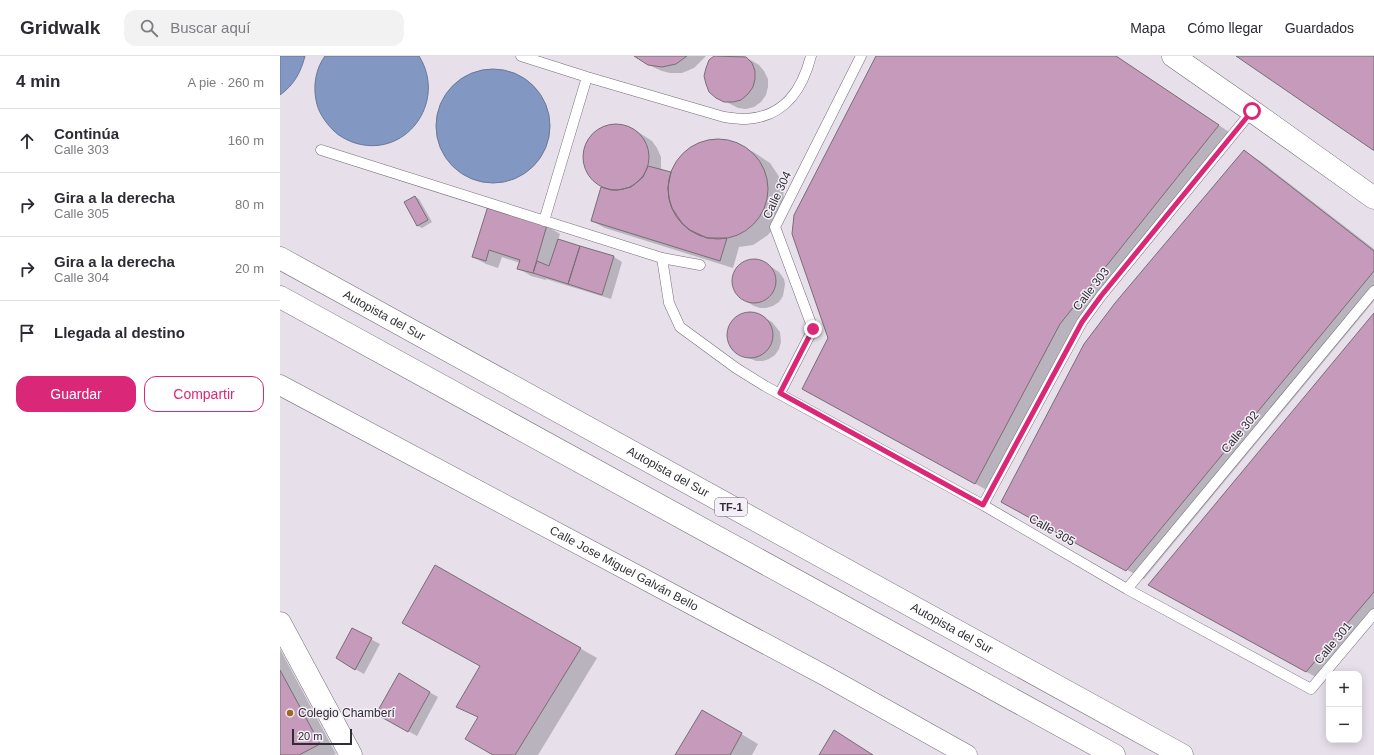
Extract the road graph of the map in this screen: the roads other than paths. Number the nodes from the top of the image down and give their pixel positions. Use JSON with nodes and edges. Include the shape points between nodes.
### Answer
{"nodes":[{"id":1,"x":521,"y":56,"type":"edge"},
{"id":2,"x":811,"y":56,"type":"edge"},
{"id":3,"x":860,"y":56,"type":"edge"},
{"id":4,"x":1172,"y":56,"type":"edge"},
{"id":5,"x":588,"y":77,"type":"junction"},
{"id":6,"x":1252,"y":111,"type":"junction"},
{"id":7,"x":321,"y":150,"type":"dead end"},
{"id":8,"x":1374,"y":198,"type":"edge"},
{"id":9,"x":544,"y":221,"type":"junction"},
{"id":10,"x":280,"y":258,"type":"edge"},
{"id":11,"x":662,"y":258,"type":"junction"},
{"id":12,"x":700,"y":265,"type":"dead end"},
{"id":13,"x":1374,"y":291,"type":"edge"},
{"id":14,"x":280,"y":297,"type":"edge"},
{"id":15,"x":280,"y":385,"type":"edge"},
{"id":16,"x":780,"y":393,"type":"junction"},
{"id":17,"x":983,"y":505,"type":"junction"},
{"id":18,"x":1127,"y":589,"type":"junction"},
{"id":19,"x":1374,"y":614,"type":"edge"},
{"id":20,"x":280,"y":623,"type":"edge"},
{"id":21,"x":1312,"y":689,"type":"joint"},
{"id":22,"x":351,"y":755,"type":"edge"},
{"id":23,"x":967,"y":755,"type":"edge"},
{"id":24,"x":1114,"y":755,"type":"edge"},
{"id":25,"x":1182,"y":755,"type":"edge"}],
"edges":[{"from":1,"to":5,"type":"lane"},
{"from":2,"to":5,"type":"lane","via":[[800,85],[789,101],[776,111],[744,119],[724,117]]},
{"from":3,"to":16,"type":"lane","name":"Calle 304","via":[[775,227],[813,329]]},
{"from":4,"to":6,"type":"main road"},
{"from":5,"to":9,"type":"lane"},
{"from":6,"to":8,"type":"main road"},
{"from":6,"to":17,"type":"lane","name":"Calle 303","via":[[1082,322]]},
{"from":7,"to":9,"type":"lane"},
{"from":9,"to":11,"type":"lane"},
{"from":10,"to":25,"type":"main road","name":"Autopista del Sur","number":"TF-1"},
{"from":11,"to":12,"type":"lane"},
{"from":11,"to":16,"type":"lane","name":"Calle 305","via":[[670,303],[680,327],[736,368]]},
{"from":13,"to":18,"type":"lane","name":"Calle 302"},
{"from":14,"to":24,"type":"main road","number":"TF-1"},
{"from":15,"to":23,"type":"street","name":"Calle Jose Miguel Galván Bello","via":[[810,667]]},
{"from":16,"to":17,"type":"lane","name":"Calle 305"},
{"from":17,"to":18,"type":"lane","name":"Calle 305"},
{"from":18,"to":21,"type":"lane","name":"Calle 305"},
{"from":19,"to":21,"type":"lane","name":"Calle 301"},
{"from":20,"to":22,"type":"main road"}]}
